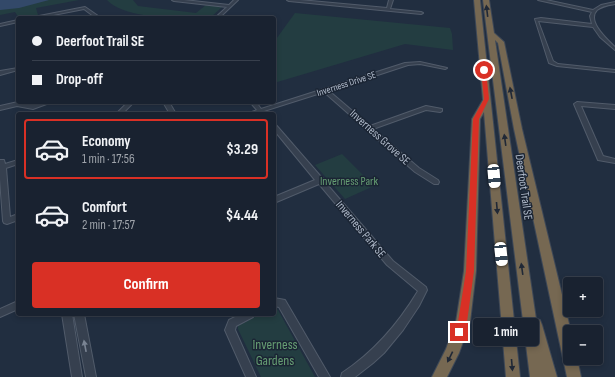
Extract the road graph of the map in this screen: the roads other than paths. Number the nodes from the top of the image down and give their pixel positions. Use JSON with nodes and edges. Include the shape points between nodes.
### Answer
{"nodes":[{"id":1,"x":174,"y":0,"type":"edge"},
{"id":2,"x":236,"y":0,"type":"edge"},
{"id":3,"x":289,"y":0,"type":"edge"},
{"id":4,"x":340,"y":0,"type":"edge"},
{"id":5,"x":391,"y":0,"type":"edge"},
{"id":6,"x":477,"y":0,"type":"edge"},
{"id":7,"x":486,"y":0,"type":"edge"},
{"id":8,"x":540,"y":0,"type":"edge"},
{"id":9,"x":615,"y":3,"type":"edge"},
{"id":10,"x":337,"y":5,"type":"junction"},
{"id":11,"x":229,"y":6,"type":"junction"},
{"id":12,"x":388,"y":10,"type":"junction"},
{"id":13,"x":594,"y":11,"type":"junction"},
{"id":14,"x":421,"y":13,"type":"dead end"},
{"id":15,"x":42,"y":16,"type":"edge"},
{"id":16,"x":92,"y":16,"type":"edge"},
{"id":17,"x":219,"y":16,"type":"edge"},
{"id":18,"x":16,"y":21,"type":"edge"},
{"id":19,"x":0,"y":25,"type":"edge"},
{"id":20,"x":594,"y":26,"type":"junction"},
{"id":21,"x":490,"y":33,"type":"junction"},
{"id":22,"x":615,"y":49,"type":"edge"},
{"id":23,"x":445,"y":68,"type":"dead end"},
{"id":24,"x":16,"y":69,"type":"edge"},
{"id":25,"x":615,"y":71,"type":"edge"},
{"id":26,"x":0,"y":73,"type":"edge"},
{"id":27,"x":325,"y":90,"type":"junction"},
{"id":28,"x":487,"y":99,"type":"junction"},
{"id":29,"x":18,"y":104,"type":"joint"},
{"id":30,"x":43,"y":104,"type":"edge"},
{"id":31,"x":129,"y":104,"type":"edge"},
{"id":32,"x":255,"y":104,"type":"edge"},
{"id":33,"x":615,"y":107,"type":"edge"},
{"id":34,"x":0,"y":108,"type":"edge"},
{"id":35,"x":440,"y":110,"type":"dead end"},
{"id":36,"x":121,"y":112,"type":"edge"},
{"id":37,"x":262,"y":112,"type":"edge"},
{"id":38,"x":276,"y":128,"type":"edge"},
{"id":39,"x":369,"y":128,"type":"junction"},
{"id":40,"x":615,"y":161,"type":"edge"},
{"id":41,"x":16,"y":162,"type":"edge"},
{"id":42,"x":1,"y":166,"type":"edge"},
{"id":43,"x":321,"y":180,"type":"junction"},
{"id":44,"x":436,"y":182,"type":"dead end"},
{"id":45,"x":276,"y":199,"type":"edge"},
{"id":46,"x":16,"y":218,"type":"edge"},
{"id":47,"x":526,"y":295,"type":"junction"},
{"id":48,"x":276,"y":301,"type":"edge"},
{"id":49,"x":16,"y":307,"type":"edge"},
{"id":50,"x":0,"y":313,"type":"edge"},
{"id":51,"x":67,"y":316,"type":"edge"},
{"id":52,"x":79,"y":316,"type":"edge"},
{"id":53,"x":246,"y":316,"type":"edge"},
{"id":54,"x":77,"y":377,"type":"edge"},
{"id":55,"x":91,"y":377,"type":"edge"},
{"id":56,"x":251,"y":377,"type":"edge"},
{"id":57,"x":326,"y":377,"type":"edge"},
{"id":58,"x":346,"y":377,"type":"edge"},
{"id":59,"x":439,"y":377,"type":"edge"},
{"id":60,"x":513,"y":377,"type":"edge"},
{"id":61,"x":537,"y":377,"type":"edge"},
{"id":62,"x":550,"y":377,"type":"edge"},
{"id":63,"x":574,"y":377,"type":"edge"}],
"edges":[{"from":1,"to":11,"type":"street"},
{"from":2,"to":11,"type":"street"},
{"from":3,"to":10,"type":"street"},
{"from":4,"to":10,"type":"street"},
{"from":5,"to":12,"type":"street"},
{"from":6,"to":28,"type":"highway"},
{"from":21,"to":7,"type":"highway","name":"Deerfoot Trail SE","one_way":true},
{"from":8,"to":13,"type":"street"},
{"from":9,"to":13,"type":"street","via":[[603,5]]},
{"from":10,"to":12,"type":"street"},
{"from":11,"to":17,"type":"street"},
{"from":12,"to":14,"type":"street"},
{"from":13,"to":20,"type":"street","via":[[591,17]]},
{"from":15,"to":16,"type":"street","via":[[85,8]]},
{"from":18,"to":19,"type":"street"},
{"from":20,"to":22,"type":"street","via":[[599,35]]},
{"from":20,"to":25,"type":"street","via":[[536,20],[551,62],[557,65]]},
{"from":47,"to":21,"type":"highway","name":"Deerfoot Trail SE","one_way":true},
{"from":63,"to":21,"type":"highway","one_way":true,"via":[[501,42]]},
{"from":23,"to":27,"type":"street","name":"Inverness Drive SE","via":[[420,63],[407,64]]},
{"from":24,"to":26,"type":"street"},
{"from":27,"to":37,"type":"street","name":"Inverness Drive SE"},
{"from":27,"to":39,"type":"street","name":"Inverness Grove SE"},
{"from":28,"to":59,"type":"highway","one_way":true,"via":[[476,119],[470,271],[463,322],[452,353]]},
{"from":28,"to":60,"type":"highway","one_way":true},
{"from":29,"to":30,"type":"street","via":[[33,107]]},
{"from":29,"to":34,"type":"street"},
{"from":31,"to":36,"type":"street"},
{"from":32,"to":37,"type":"street"},
{"from":33,"to":40,"type":"street","via":[[577,104],[600,158]]},
{"from":35,"to":39,"type":"street","via":[[426,108]]},
{"from":38,"to":43,"type":"street","name":"Inverness Park SE"},
{"from":39,"to":44,"type":"street","name":"Inverness Grove SE","via":[[417,170]]},
{"from":41,"to":42,"type":"street"},
{"from":42,"to":46,"type":"street","via":[[7,221]]},
{"from":43,"to":45,"type":"street"},
{"from":43,"to":58,"type":"street","name":"Inverness Park SE","via":[[390,263],[423,290],[399,329],[357,370]]},
{"from":47,"to":61,"type":"highway","name":"Deerfoot Trail SE"},
{"from":47,"to":62,"type":"highway"},
{"from":48,"to":57,"type":"street","via":[[282,303]]},
{"from":49,"to":50,"type":"street"},
{"from":51,"to":54,"type":"street"},
{"from":55,"to":52,"type":"street","one_way":true},
{"from":53,"to":56,"type":"street","via":[[232,323],[230,330]]}]}
